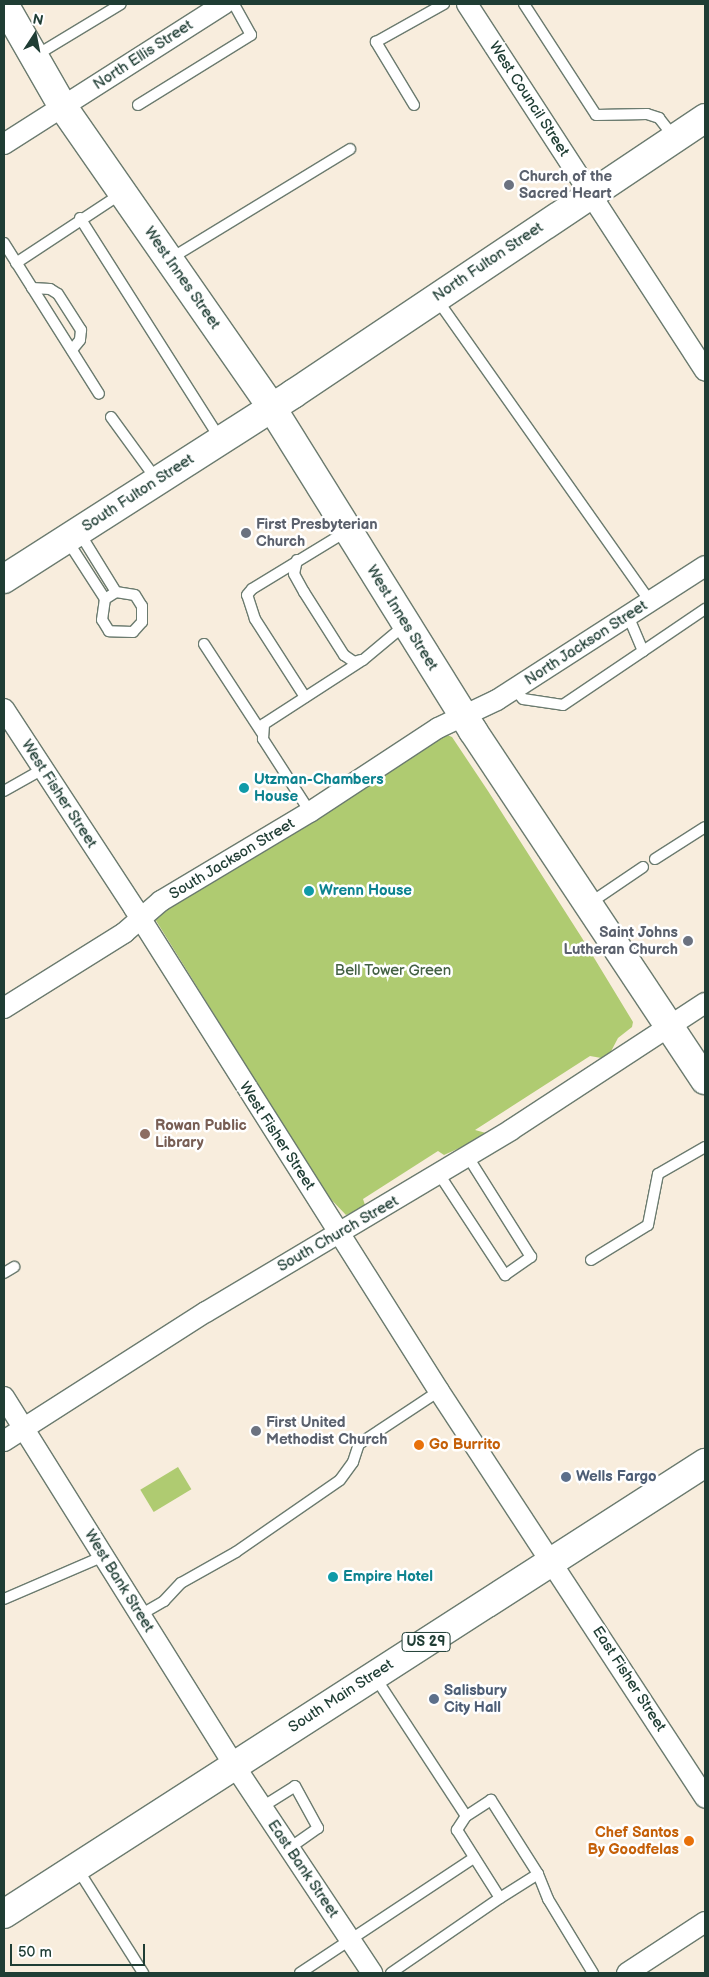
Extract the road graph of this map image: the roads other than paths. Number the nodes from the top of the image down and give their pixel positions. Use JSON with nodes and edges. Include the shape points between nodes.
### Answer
{"nodes":[{"id":1,"x":4,"y":4,"type":"edge"},
{"id":2,"x":120,"y":4,"type":"edge"},
{"id":3,"x":224,"y":4,"type":"edge"},
{"id":4,"x":234,"y":4,"type":"edge"},
{"id":5,"x":444,"y":4,"type":"edge"},
{"id":6,"x":467,"y":4,"type":"edge"},
{"id":7,"x":524,"y":4,"type":"edge"},
{"id":8,"x":34,"y":56,"type":"junction"},
{"id":9,"x":138,"y":105,"type":"dead end"},
{"id":10,"x":414,"y":106,"type":"dead end"},
{"id":11,"x":63,"y":107,"type":"junction"},
{"id":12,"x":705,"y":118,"type":"edge"},
{"id":13,"x":674,"y":137,"type":"junction"},
{"id":14,"x":4,"y":144,"type":"edge"},
{"id":15,"x":350,"y":149,"type":"dead end"},
{"id":16,"x":123,"y":192,"type":"junction"},
{"id":17,"x":591,"y":192,"type":"junction"},
{"id":18,"x":80,"y":218,"type":"junction"},
{"id":19,"x":4,"y":243,"type":"edge"},
{"id":20,"x":169,"y":259,"type":"junction"},
{"id":21,"x":16,"y":263,"type":"junction"},
{"id":22,"x":32,"y":288,"type":"junction"},
{"id":23,"x":435,"y":297,"type":"junction"},
{"id":24,"x":72,"y":350,"type":"junction"},
{"id":25,"x":705,"y":370,"type":"edge"},
{"id":26,"x":99,"y":394,"type":"dead end"},
{"id":27,"x":272,"y":408,"type":"junction"},
{"id":28,"x":112,"y":417,"type":"dead end"},
{"id":29,"x":220,"y":440,"type":"junction"},
{"id":30,"x":157,"y":481,"type":"junction"},
{"id":31,"x":348,"y":530,"type":"junction"},
{"id":32,"x":72,"y":535,"type":"junction"},
{"id":33,"x":297,"y":560,"type":"junction"},
{"id":34,"x":705,"y":566,"type":"edge"},
{"id":35,"x":4,"y":579,"type":"edge"},
{"id":36,"x":116,"y":592,"type":"junction"},
{"id":37,"x":105,"y":600,"type":"junction"},
{"id":38,"x":650,"y":601,"type":"junction"},
{"id":39,"x":705,"y":609,"type":"edge"},
{"id":40,"x":628,"y":616,"type":"junction"},
{"id":41,"x":406,"y":624,"type":"junction"},
{"id":42,"x":204,"y":644,"type":"dead end"},
{"id":43,"x":643,"y":651,"type":"junction"},
{"id":44,"x":363,"y":660,"type":"junction"},
{"id":45,"x":514,"y":689,"type":"junction"},
{"id":46,"x":304,"y":697,"type":"junction"},
{"id":47,"x":4,"y":709,"type":"edge"},
{"id":48,"x":464,"y":715,"type":"junction"},
{"id":49,"x":262,"y":733,"type":"junction"},
{"id":50,"x":43,"y":769,"type":"junction"},
{"id":51,"x":4,"y":791,"type":"edge"},
{"id":52,"x":310,"y":812,"type":"junction"},
{"id":53,"x":705,"y":827,"type":"edge"},
{"id":54,"x":655,"y":859,"type":"dead end"},
{"id":55,"x":642,"y":867,"type":"dead end"},
{"id":56,"x":589,"y":904,"type":"junction"},
{"id":57,"x":141,"y":919,"type":"junction"},
{"id":58,"x":705,"y":1003,"type":"edge"},
{"id":59,"x":4,"y":1008,"type":"edge"},
{"id":60,"x":671,"y":1026,"type":"junction"},
{"id":61,"x":705,"y":1080,"type":"edge"},
{"id":62,"x":705,"y":1147,"type":"edge"},
{"id":63,"x":468,"y":1156,"type":"junction"},
{"id":64,"x":439,"y":1174,"type":"junction"},
{"id":65,"x":339,"y":1233,"type":"junction"},
{"id":66,"x":591,"y":1260,"type":"dead end"},
{"id":67,"x":14,"y":1267,"type":"dead end"},
{"id":68,"x":4,"y":1273,"type":"edge"},
{"id":69,"x":439,"y":1391,"type":"junction"},
{"id":70,"x":4,"y":1397,"type":"edge"},
{"id":71,"x":24,"y":1429,"type":"junction"},
{"id":72,"x":4,"y":1442,"type":"edge"},
{"id":73,"x":705,"y":1463,"type":"edge"},
{"id":74,"x":104,"y":1556,"type":"junction"},
{"id":75,"x":552,"y":1560,"type":"junction"},
{"id":76,"x":4,"y":1599,"type":"edge"},
{"id":77,"x":140,"y":1615,"type":"junction"},
{"id":78,"x":374,"y":1675,"type":"junction"},
{"id":79,"x":234,"y":1765,"type":"junction"},
{"id":80,"x":705,"y":1798,"type":"edge"},
{"id":81,"x":262,"y":1807,"type":"junction"},
{"id":82,"x":466,"y":1816,"type":"junction"},
{"id":83,"x":289,"y":1848,"type":"junction"},
{"id":84,"x":474,"y":1858,"type":"junction"},
{"id":85,"x":77,"y":1867,"type":"junction"},
{"id":86,"x":538,"y":1874,"type":"junction"},
{"id":87,"x":500,"y":1898,"type":"junction"},
{"id":88,"x":4,"y":1914,"type":"edge"},
{"id":89,"x":705,"y":1922,"type":"edge"},
{"id":90,"x":350,"y":1940,"type":"junction"},
{"id":91,"x":143,"y":1973,"type":"edge"},
{"id":92,"x":300,"y":1973,"type":"edge"},
{"id":93,"x":372,"y":1973,"type":"edge"},
{"id":94,"x":391,"y":1973,"type":"edge"},
{"id":95,"x":593,"y":1973,"type":"edge"},
{"id":96,"x":627,"y":1973,"type":"edge"}],
"edges":[{"from":1,"to":8,"type":"main road","name":"West Innes Street"},
{"from":2,"to":8,"type":"lane"},
{"from":3,"to":11,"type":"street","name":"North Ellis Street"},
{"from":4,"to":9,"type":"lane","via":[[251,35]]},
{"from":5,"to":10,"type":"lane","via":[[376,42]]},
{"from":6,"to":17,"type":"street","name":"West Council Street"},
{"from":7,"to":13,"type":"lane","via":[[589,104],[602,117],[648,114],[659,118]]},
{"from":8,"to":11,"type":"main road","name":"West Innes Street"},
{"from":11,"to":14,"type":"street","name":"North Ellis Street"},
{"from":11,"to":16,"type":"main road","name":"West Innes Street"},
{"from":12,"to":13,"type":"main road","name":"North Fulton Street"},
{"from":13,"to":17,"type":"main road","name":"North Fulton Street"},
{"from":15,"to":20,"type":"lane"},
{"from":16,"to":18,"type":"lane"},
{"from":16,"to":20,"type":"main road","name":"West Innes Street"},
{"from":17,"to":23,"type":"main road","name":"North Fulton Street"},
{"from":17,"to":25,"type":"street","name":"West Council Street"},
{"from":18,"to":21,"type":"lane"},
{"from":18,"to":29,"type":"lane"},
{"from":19,"to":21,"type":"lane"},
{"from":20,"to":27,"type":"main road","name":"West Innes Street"},
{"from":21,"to":22,"type":"lane"},
{"from":22,"to":24,"type":"lane"},
{"from":22,"to":24,"type":"lane","via":[[50,289],[63,301],[81,330],[80,340]]},
{"from":23,"to":27,"type":"main road","name":"North Fulton Street"},
{"from":23,"to":38,"type":"lane"},
{"from":24,"to":26,"type":"lane"},
{"from":27,"to":29,"type":"main road","name":"South Fulton Street"},
{"from":27,"to":31,"type":"main road","name":"West Innes Street"},
{"from":28,"to":30,"type":"lane"},
{"from":29,"to":30,"type":"main road","name":"South Fulton Street"},
{"from":30,"to":32,"type":"main road","name":"South Fulton Street"},
{"from":31,"to":33,"type":"lane"},
{"from":31,"to":41,"type":"main road","name":"West Innes Street"},
{"from":32,"to":35,"type":"main road","name":"South Fulton Street"},
{"from":32,"to":36,"type":"lane"},
{"from":32,"to":37,"type":"lane"},
{"from":33,"to":44,"type":"lane","via":[[294,574],[344,655],[354,662]]},
{"from":33,"to":46,"type":"lane","via":[[252,589],[248,595],[255,619]]},
{"from":34,"to":38,"type":"street","name":"North Jackson Street"},
{"from":36,"to":37,"type":"lane"},
{"from":36,"to":37,"type":"lane","via":[[135,595],[142,606],[142,622],[133,632],[109,631],[102,620]]},
{"from":38,"to":40,"type":"street","name":"North Jackson Street"},
{"from":39,"to":43,"type":"lane"},
{"from":40,"to":43,"type":"lane"},
{"from":40,"to":45,"type":"street","name":"North Jackson Street"},
{"from":41,"to":44,"type":"lane"},
{"from":41,"to":48,"type":"main road","name":"West Innes Street"},
{"from":42,"to":49,"type":"lane"},
{"from":43,"to":45,"type":"lane","via":[[563,705],[523,699]]},
{"from":44,"to":46,"type":"lane"},
{"from":45,"to":48,"type":"street","name":"North Jackson Street"},
{"from":46,"to":49,"type":"lane","via":[[264,724]]},
{"from":47,"to":50,"type":"street","name":"West Fisher Street"},
{"from":48,"to":52,"type":"street","name":"South Jackson Street"},
{"from":48,"to":56,"type":"main road","name":"West Innes Street"},
{"from":49,"to":52,"type":"lane"},
{"from":50,"to":51,"type":"lane"},
{"from":50,"to":57,"type":"street","name":"West Fisher Street"},
{"from":52,"to":57,"type":"street","name":"South Jackson Street","via":[[161,901]]},
{"from":53,"to":54,"type":"lane"},
{"from":55,"to":56,"type":"lane"},
{"from":56,"to":60,"type":"main road","name":"West Innes Street"},
{"from":57,"to":59,"type":"street","name":"South Jackson Street"},
{"from":57,"to":65,"type":"street","name":"West Fisher Street"},
{"from":58,"to":60,"type":"street","name":"South Church Street"},
{"from":60,"to":61,"type":"main road","name":"West Innes Street"},
{"from":60,"to":63,"type":"street","name":"South Church Street"},
{"from":62,"to":66,"type":"lane","via":[[658,1174],[648,1225]]},
{"from":63,"to":64,"type":"street","name":"South Church Street"},
{"from":63,"to":64,"type":"lane","via":[[531,1257],[506,1275]]},
{"from":64,"to":65,"type":"street","name":"South Church Street"},
{"from":65,"to":69,"type":"street","name":"West Fisher Street"},
{"from":65,"to":71,"type":"street","name":"South Church Street","via":[[206,1312]]},
{"from":67,"to":68,"type":"lane"},
{"from":69,"to":75,"type":"street","name":"West Fisher Street"},
{"from":69,"to":77,"type":"lane","via":[[359,1444],[353,1462],[340,1480],[236,1552],[181,1583],[164,1600]]},
{"from":70,"to":71,"type":"street","name":"West Bank Street"},
{"from":71,"to":72,"type":"street","name":"South Church Street"},
{"from":71,"to":74,"type":"street","name":"West Bank Street"},
{"from":73,"to":75,"type":"main road","name":"South Main Street","number":"US 29"},
{"from":74,"to":76,"type":"lane"},
{"from":74,"to":77,"type":"street","name":"West Bank Street"},
{"from":75,"to":78,"type":"main road","name":"South Main Street","number":"US 29"},
{"from":75,"to":80,"type":"street","name":"East Fisher Street"},
{"from":77,"to":79,"type":"street","name":"West Bank Street"},
{"from":78,"to":79,"type":"main road","name":"South Main Street","number":"US 29"},
{"from":78,"to":82,"type":"lane"},
{"from":79,"to":81,"type":"street","name":"East Bank Street"},
{"from":79,"to":85,"type":"main road","name":"South Main Street","number":"US 29"},
{"from":81,"to":83,"type":"street","name":"East Bank Street"},
{"from":81,"to":83,"type":"lane","via":[[295,1786],[318,1828]]},
{"from":82,"to":84,"type":"lane","via":[[457,1830]]},
{"from":82,"to":86,"type":"lane","via":[[491,1800]]},
{"from":83,"to":90,"type":"street","name":"East Bank Street"},
{"from":84,"to":87,"type":"lane"},
{"from":84,"to":90,"type":"lane"},
{"from":85,"to":88,"type":"main road","name":"South Main Street","number":"US 29"},
{"from":85,"to":91,"type":"lane"},
{"from":86,"to":87,"type":"lane"},
{"from":86,"to":95,"type":"lane","via":[[548,1899]]},
{"from":87,"to":94,"type":"lane"},
{"from":89,"to":96,"type":"street"},
{"from":90,"to":92,"type":"lane"},
{"from":90,"to":93,"type":"street","name":"East Bank Street"}]}
